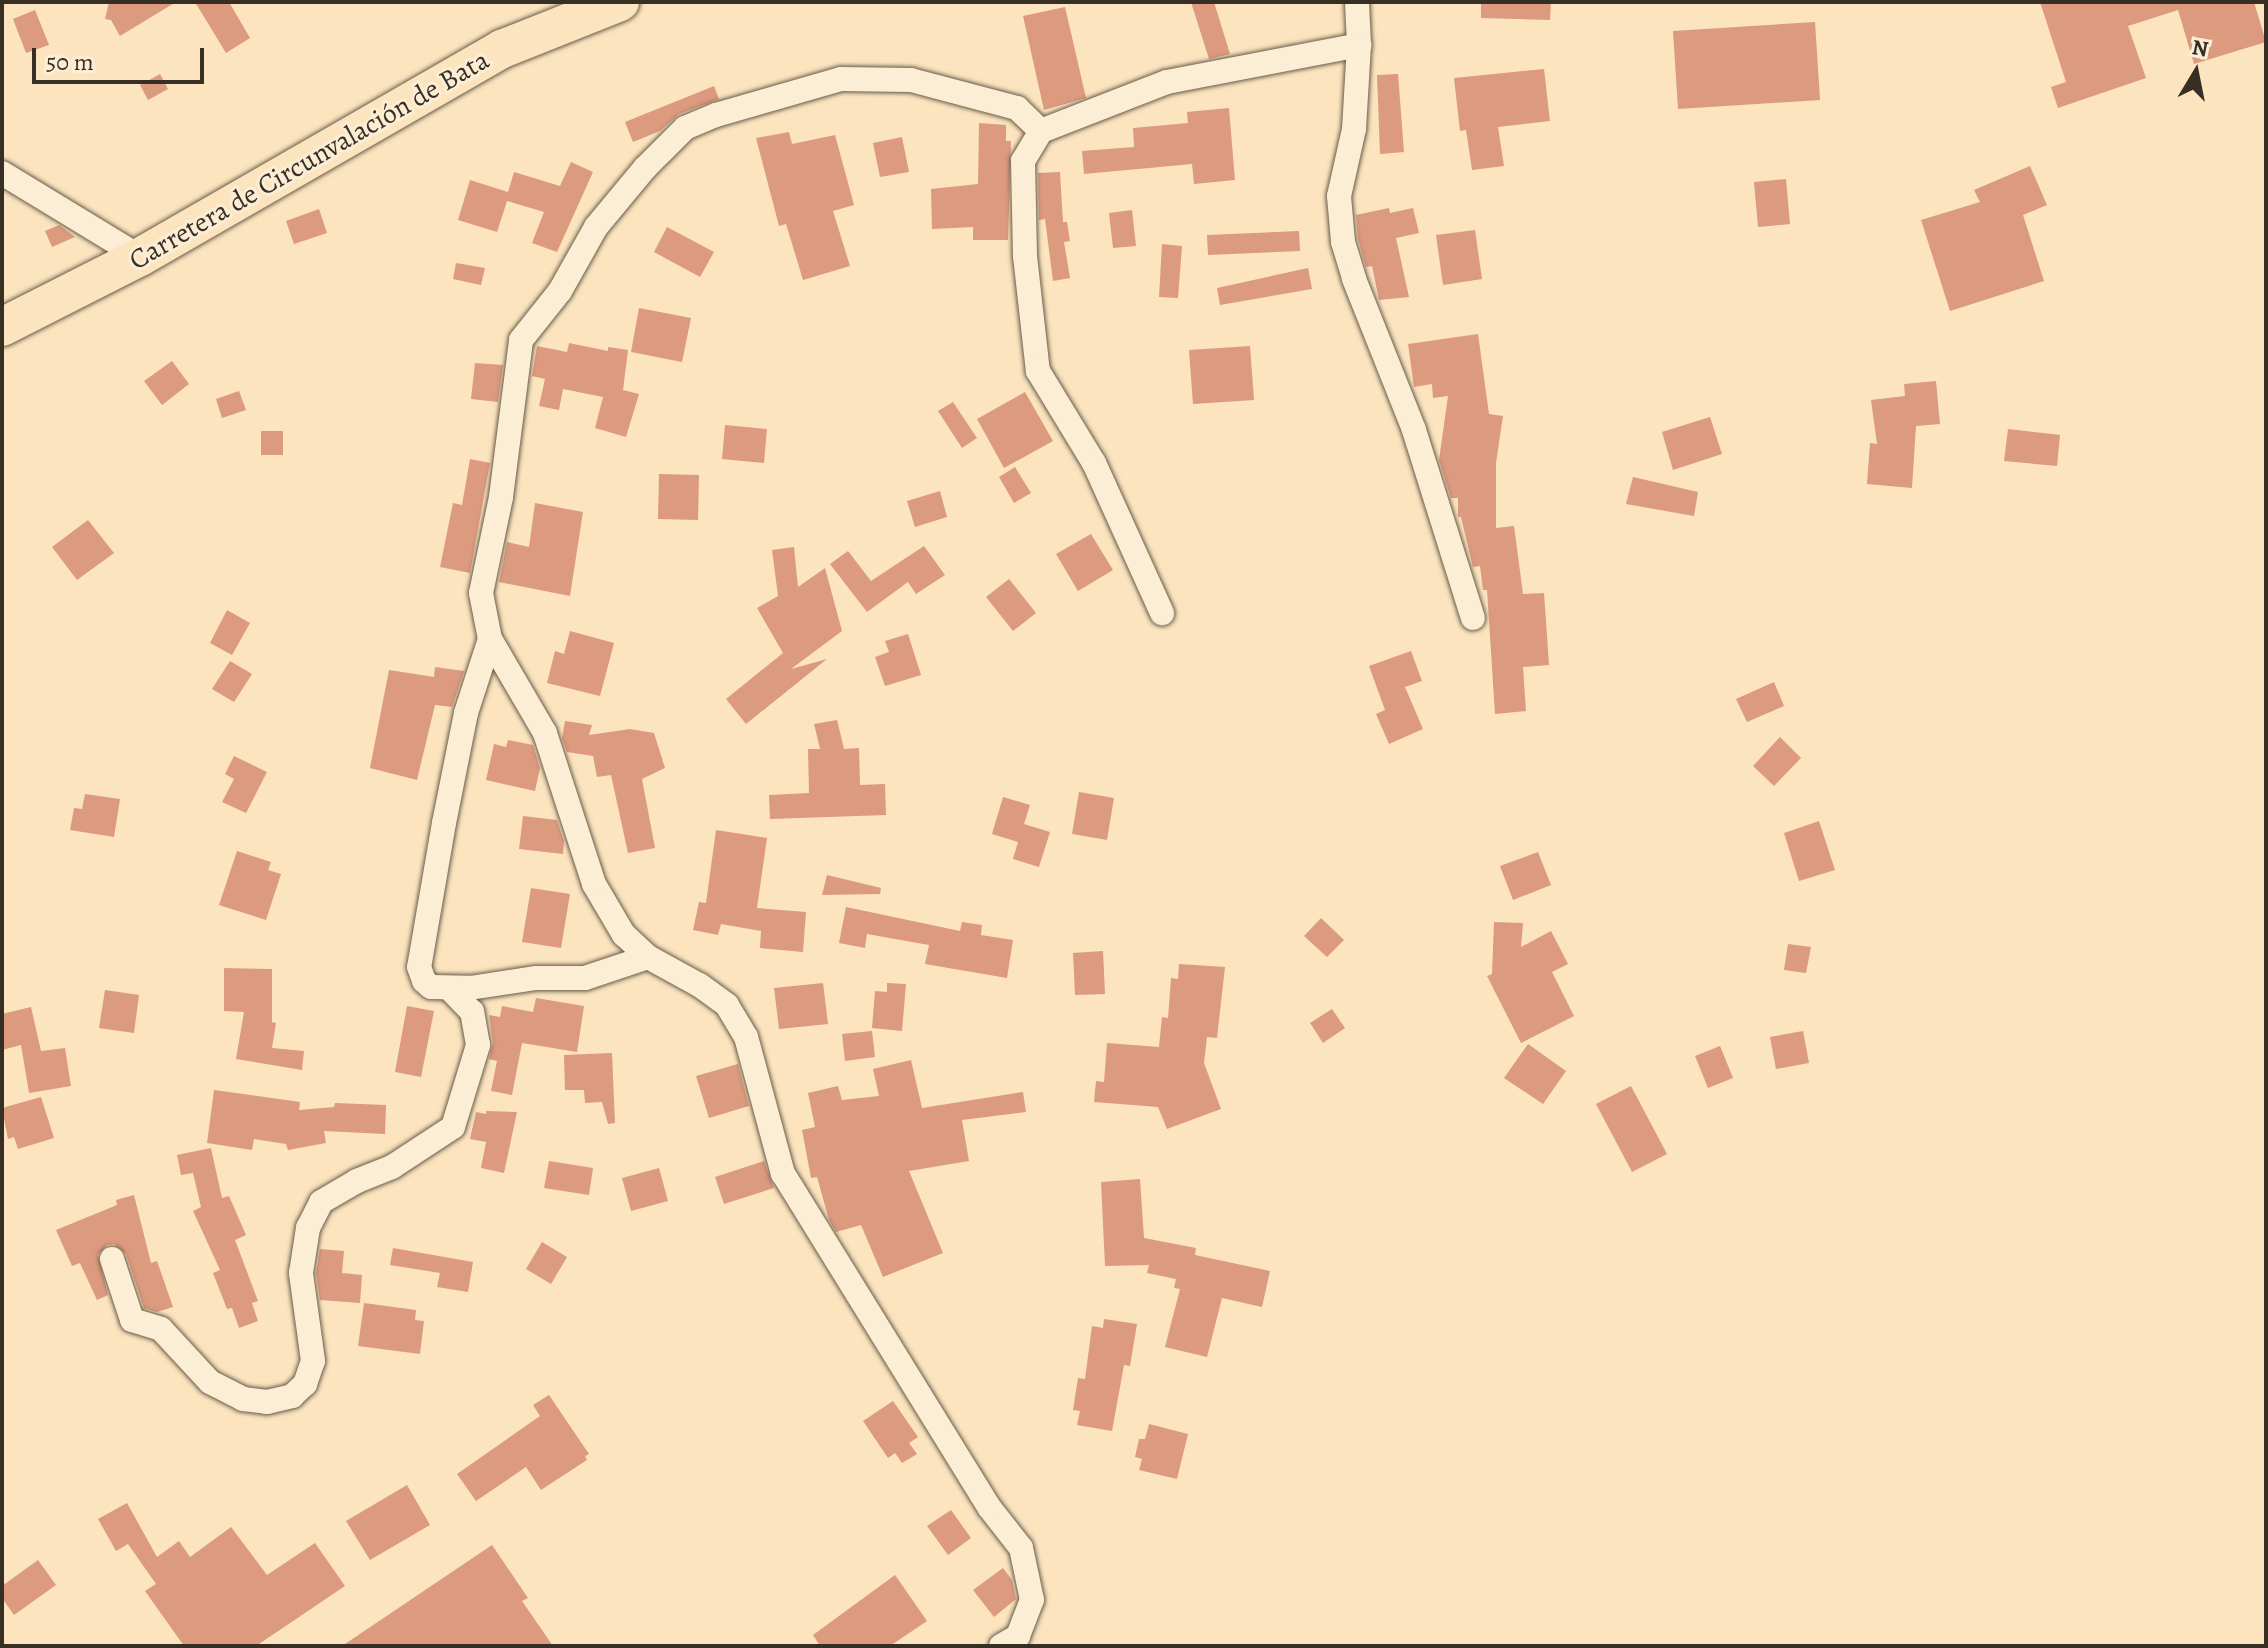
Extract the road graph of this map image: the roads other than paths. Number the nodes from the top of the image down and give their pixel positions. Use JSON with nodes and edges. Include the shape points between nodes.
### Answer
{"nodes":[{"id":1,"x":620,"y":2,"type":"edge"},
{"id":2,"x":1357,"y":2,"type":"edge"},
{"id":3,"x":1359,"y":45,"type":"junction"},
{"id":4,"x":1041,"y":131,"type":"junction"},
{"id":5,"x":2,"y":173,"type":"edge"},
{"id":6,"x":140,"y":257,"type":"junction"},
{"id":7,"x":2,"y":327,"type":"edge"},
{"id":8,"x":1162,"y":613,"type":"dead end"},
{"id":9,"x":1473,"y":618,"type":"dead end"},
{"id":10,"x":490,"y":639,"type":"junction"},
{"id":11,"x":648,"y":957,"type":"junction"},
{"id":12,"x":449,"y":988,"type":"junction"},
{"id":13,"x":112,"y":1259,"type":"dead end"},
{"id":14,"x":1001,"y":1646,"type":"edge"}],
"edges":[{"from":1,"to":6,"type":"main road","name":"Carretera de Circunvalación de Bata","via":[[502,49]]},
{"from":2,"to":3,"type":"street"},
{"from":3,"to":4,"type":"street","via":[[1167,82]]},
{"from":3,"to":9,"type":"street","via":[[1354,129],[1339,196],[1343,242],[1414,430]]},
{"from":4,"to":8,"type":"street","via":[[1023,161],[1025,256],[1038,371],[1094,463]]},
{"from":4,"to":10,"type":"street","via":[[1017,108],[911,80],[841,79],[685,128],[596,227],[560,291],[521,340],[501,497],[481,593]]},
{"from":5,"to":6,"type":"street"},
{"from":6,"to":7,"type":"main road","name":"Carretera de Circunvalación de Bata"},
{"from":10,"to":11,"type":"street","via":[[545,733],[594,884],[624,935]]},
{"from":10,"to":12,"type":"street","via":[[466,713],[419,967],[431,987]]},
{"from":11,"to":12,"type":"street","via":[[585,978]]},
{"from":11,"to":14,"type":"street","via":[[727,1005],[746,1037],[783,1174],[989,1507],[1021,1548],[1032,1600],[1018,1636]]},
{"from":12,"to":13,"type":"street","via":[[472,1012],[478,1045],[453,1127],[392,1167],[321,1202],[308,1228],[301,1273],[313,1361],[305,1384],[292,1396],[267,1402],[243,1399],[210,1382],[161,1329],[132,1320]]}]}
